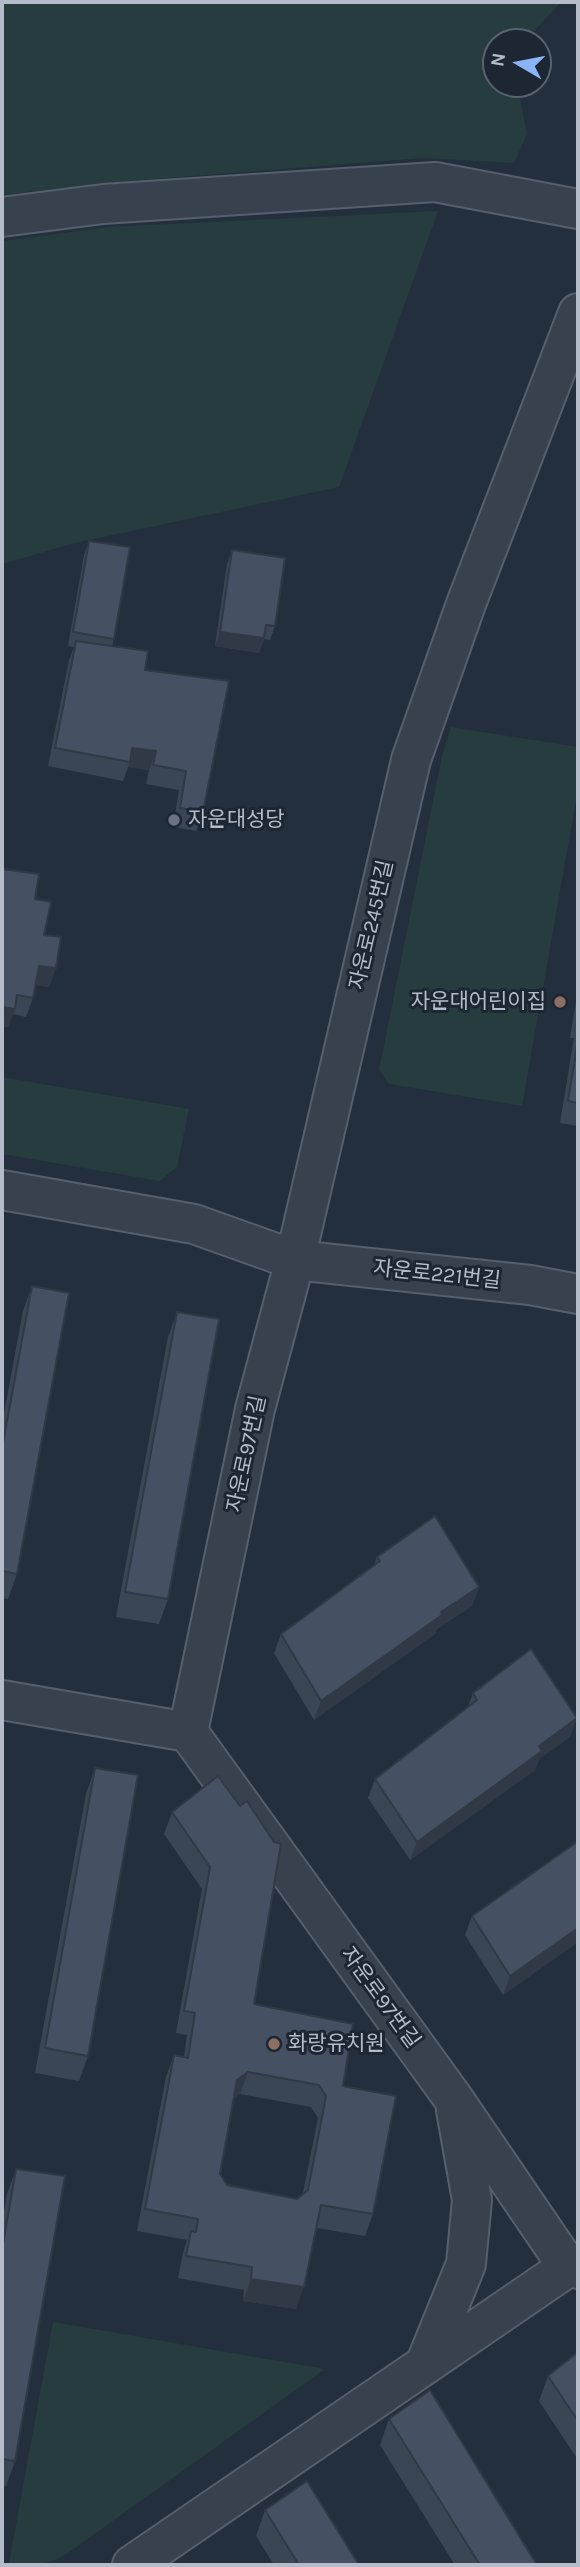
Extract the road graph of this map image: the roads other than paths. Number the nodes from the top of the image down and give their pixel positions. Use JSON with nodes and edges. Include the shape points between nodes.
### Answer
{"nodes":[{"id":1,"x":578,"y":209,"type":"edge"},
{"id":2,"x":2,"y":217,"type":"edge"},
{"id":3,"x":578,"y":313,"type":"edge"},
{"id":4,"x":2,"y":1190,"type":"edge"},
{"id":5,"x":295,"y":1260,"type":"junction"},
{"id":6,"x":578,"y":1294,"type":"edge"},
{"id":7,"x":2,"y":1700,"type":"edge"},
{"id":8,"x":188,"y":1732,"type":"junction"},
{"id":9,"x":453,"y":2098,"type":"junction"},
{"id":10,"x":573,"y":2268,"type":"edge"},
{"id":11,"x":425,"y":2365,"type":"junction"},
{"id":12,"x":132,"y":2565,"type":"edge"}],
"edges":[{"from":1,"to":2,"type":"street","via":[[435,182],[103,204]]},
{"from":3,"to":5,"type":"street","name":"자운로245번길","via":[[411,760]]},
{"from":4,"to":5,"type":"street","via":[[194,1224]]},
{"from":5,"to":6,"type":"street","name":"자운로221번길"},
{"from":5,"to":8,"type":"street","name":"자운로97번길","via":[[255,1409]]},
{"from":7,"to":8,"type":"street"},
{"from":8,"to":9,"type":"street","name":"자운로97번길"},
{"from":9,"to":10,"type":"street","name":"자운로97번길"},
{"from":9,"to":11,"type":"street","via":[[472,2200],[466,2264]]},
{"from":10,"to":11,"type":"street","name":"자운로97번길"},
{"from":11,"to":12,"type":"street","name":"자운로97번길"}]}
